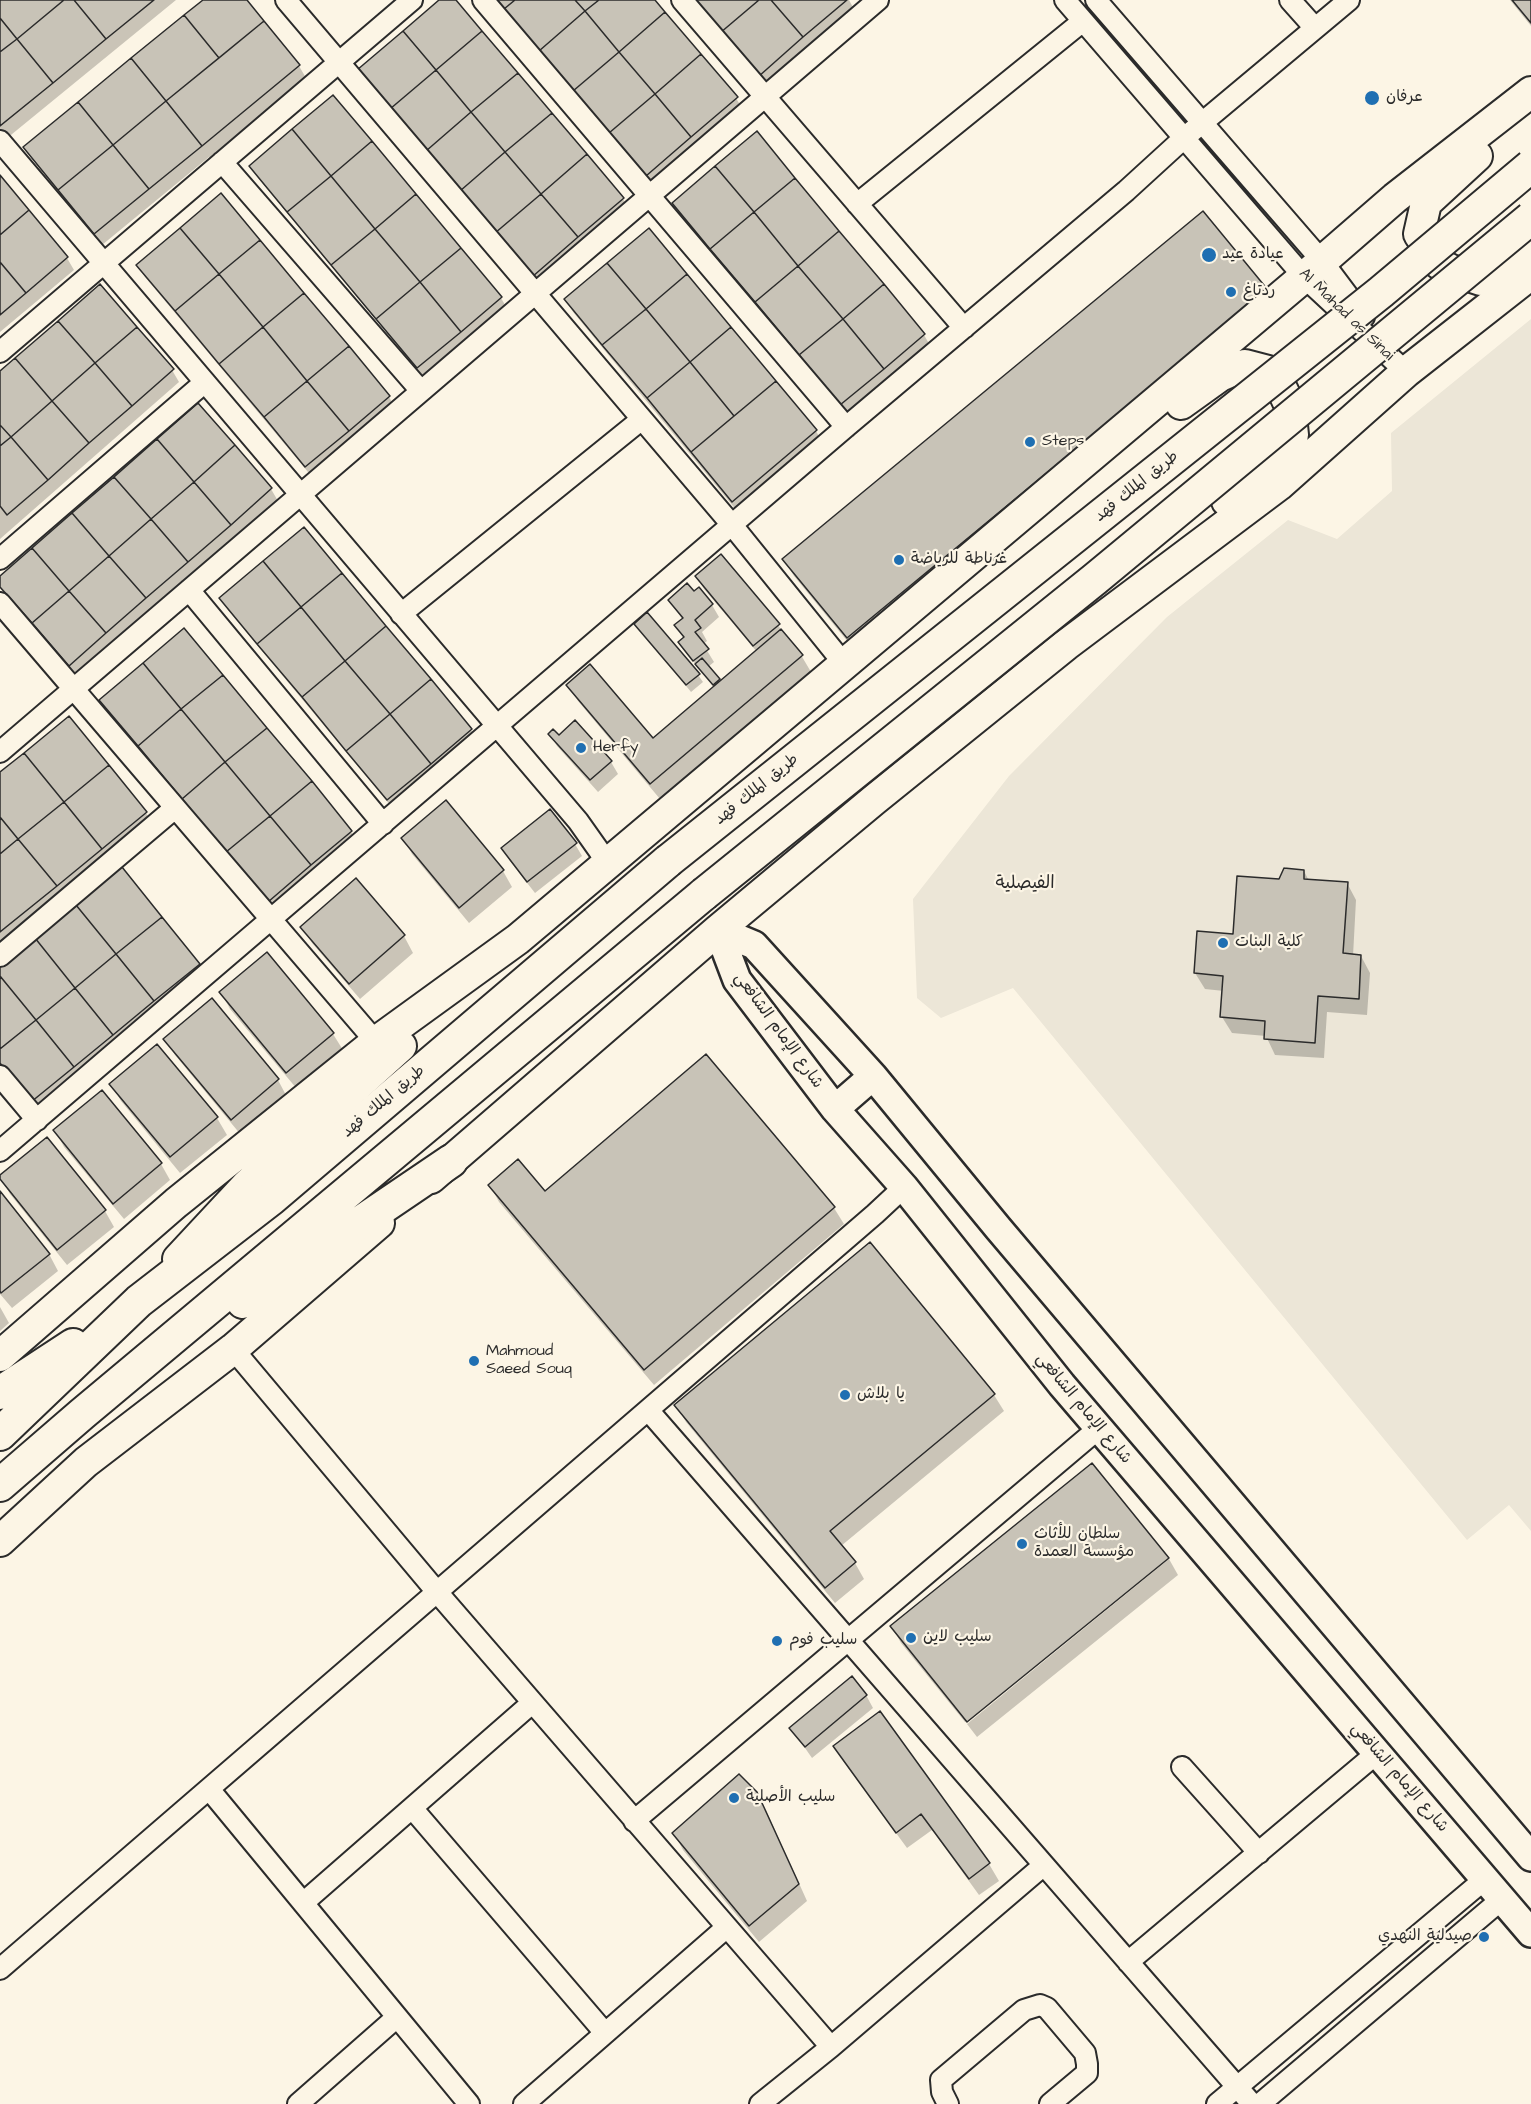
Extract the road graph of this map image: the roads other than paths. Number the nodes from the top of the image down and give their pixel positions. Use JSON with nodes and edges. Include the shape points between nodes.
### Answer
{"nodes":[{"id":1,"x":286,"y":0,"type":"edge"},
{"id":2,"x":412,"y":0,"type":"edge"},
{"id":3,"x":483,"y":0,"type":"edge"},
{"id":4,"x":682,"y":0,"type":"edge"},
{"id":5,"x":878,"y":0,"type":"edge"},
{"id":6,"x":1065,"y":0,"type":"edge"},
{"id":7,"x":1096,"y":0,"type":"edge"},
{"id":8,"x":1290,"y":0,"type":"edge"},
{"id":9,"x":1349,"y":0,"type":"edge"},
{"id":10,"x":1083,"y":21,"type":"junction"},
{"id":11,"x":1315,"y":28,"type":"junction"},
{"id":12,"x":339,"y":62,"type":"junction"},
{"id":13,"x":1531,"y":92,"type":"edge"},
{"id":14,"x":765,"y":97,"type":"junction"},
{"id":15,"x":1531,"y":104,"type":"edge"},
{"id":16,"x":1202,"y":123,"type":"junction"},
{"id":17,"x":1184,"y":138,"type":"junction"},
{"id":18,"x":0,"y":141,"type":"edge"},
{"id":19,"x":222,"y":162,"type":"junction"},
{"id":20,"x":1531,"y":166,"type":"edge"},
{"id":21,"x":649,"y":196,"type":"junction"},
{"id":22,"x":857,"y":204,"type":"junction"},
{"id":23,"x":1531,"y":218,"type":"edge"},
{"id":24,"x":1531,"y":249,"type":"edge"},
{"id":25,"x":104,"y":263,"type":"junction"},
{"id":26,"x":1313,"y":269,"type":"junction"},
{"id":27,"x":1531,"y":274,"type":"edge"},
{"id":28,"x":535,"y":293,"type":"junction"},
{"id":29,"x":964,"y":328,"type":"junction"},
{"id":30,"x":0,"y":352,"type":"edge"},
{"id":31,"x":1406,"y":372,"type":"junction"},
{"id":32,"x":205,"y":382,"type":"junction"},
{"id":33,"x":421,"y":391,"type":"junction"},
{"id":34,"x":642,"y":419,"type":"junction"},
{"id":35,"x":846,"y":427,"type":"junction"},
{"id":36,"x":300,"y":494,"type":"junction"},
{"id":37,"x":732,"y":525,"type":"junction"},
{"id":38,"x":0,"y":559,"type":"edge"},
{"id":39,"x":942,"y":580,"type":"junction"},
{"id":40,"x":189,"y":590,"type":"junction"},
{"id":41,"x":0,"y":603,"type":"edge"},
{"id":42,"x":402,"y":614,"type":"junction"},
{"id":43,"x":1066,"y":645,"type":"junction"},
{"id":44,"x":845,"y":664,"type":"junction"},
{"id":45,"x":73,"y":689,"type":"junction"},
{"id":46,"x":497,"y":726,"type":"junction"},
{"id":47,"x":0,"y":752,"type":"edge"},
{"id":48,"x":175,"y":808,"type":"junction"},
{"id":49,"x":383,"y":824,"type":"junction"},
{"id":50,"x":607,"y":862,"type":"junction"},
{"id":51,"x":270,"y":920,"type":"junction"},
{"id":52,"x":718,"y":930,"type":"junction"},
{"id":53,"x":518,"y":939,"type":"junction"},
{"id":54,"x":0,"y":956,"type":"edge"},
{"id":55,"x":376,"y":1042,"type":"junction"},
{"id":56,"x":0,"y":1076,"type":"edge"},
{"id":57,"x":873,"y":1076,"type":"junction"},
{"id":58,"x":835,"y":1109,"type":"junction"},
{"id":59,"x":37,"y":1120,"type":"junction"},
{"id":60,"x":0,"y":1151,"type":"edge"},
{"id":61,"x":451,"y":1161,"type":"junction"},
{"id":62,"x":904,"y":1186,"type":"junction"},
{"id":63,"x":139,"y":1301,"type":"junction"},
{"id":64,"x":233,"y":1349,"type":"junction"},
{"id":65,"x":0,"y":1356,"type":"edge"},
{"id":66,"x":0,"y":1393,"type":"edge"},
{"id":67,"x":648,"y":1410,"type":"junction"},
{"id":68,"x":82,"y":1414,"type":"junction"},
{"id":69,"x":1099,"y":1428,"type":"junction"},
{"id":70,"x":0,"y":1434,"type":"edge"},
{"id":71,"x":0,"y":1485,"type":"edge"},
{"id":72,"x":0,"y":1542,"type":"edge"},
{"id":73,"x":437,"y":1592,"type":"junction"},
{"id":74,"x":848,"y":1640,"type":"junction"},
{"id":75,"x":532,"y":1702,"type":"junction"},
{"id":76,"x":1377,"y":1754,"type":"junction"},
{"id":77,"x":1182,"y":1767,"type":"dead end"},
{"id":78,"x":209,"y":1789,"type":"junction"},
{"id":79,"x":412,"y":1808,"type":"junction"},
{"id":80,"x":634,"y":1821,"type":"junction"},
{"id":81,"x":1259,"y":1852,"type":"junction"},
{"id":82,"x":1531,"y":1857,"type":"edge"},
{"id":83,"x":1044,"y":1865,"type":"junction"},
{"id":84,"x":1493,"y":1889,"type":"junction"},
{"id":85,"x":303,"y":1903,"type":"junction"},
{"id":86,"x":727,"y":1927,"type":"junction"},
{"id":87,"x":1531,"y":1933,"type":"edge"},
{"id":88,"x":1128,"y":1962,"type":"junction"},
{"id":89,"x":0,"y":1969,"type":"edge"},
{"id":90,"x":397,"y":2017,"type":"junction"},
{"id":91,"x":605,"y":2033,"type":"junction"},
{"id":92,"x":831,"y":2046,"type":"junction"},
{"id":93,"x":1237,"y":2087,"type":"junction"},
{"id":94,"x":298,"y":2104,"type":"edge"},
{"id":95,"x":469,"y":2104,"type":"edge"},
{"id":96,"x":524,"y":2104,"type":"edge"},
{"id":97,"x":760,"y":2104,"type":"edge"},
{"id":98,"x":948,"y":2104,"type":"edge"},
{"id":99,"x":1050,"y":2104,"type":"edge"},
{"id":100,"x":1217,"y":2104,"type":"edge"},
{"id":101,"x":1252,"y":2104,"type":"edge"},
{"id":102,"x":1260,"y":2104,"type":"edge"}],
"edges":[{"from":1,"to":12,"type":"street"},
{"from":2,"to":12,"type":"street"},
{"from":3,"to":21,"type":"street"},
{"from":4,"to":14,"type":"street"},
{"from":5,"to":14,"type":"street"},
{"from":6,"to":10,"type":"street","name":"Al Mahad as Sinai"},
{"from":7,"to":16,"type":"street","name":"Al Mahad as Sinai"},
{"from":8,"to":11,"type":"street"},
{"from":9,"to":11,"type":"street"},
{"from":10,"to":17,"type":"street","name":"Al Mahad as Sinai"},
{"from":10,"to":22,"type":"street"},
{"from":11,"to":16,"type":"street"},
{"from":12,"to":19,"type":"street"},
{"from":12,"to":28,"type":"street"},
{"from":13,"to":26,"type":"main road","via":[[1395,198]]},
{"from":14,"to":21,"type":"street"},
{"from":14,"to":22,"type":"street"},
{"from":15,"to":24,"type":"main road","via":[[1426,203],[1419,234],[1438,263],[1481,280],[1498,275]]},
{"from":16,"to":17,"type":"street"},
{"from":16,"to":26,"type":"street","name":"Al Mahad as Sinai"},
{"from":17,"to":26,"type":"street","name":"Al Mahad as Sinai"},
{"from":17,"to":29,"type":"street"},
{"from":18,"to":25,"type":"street"},
{"from":19,"to":25,"type":"street"},
{"from":19,"to":33,"type":"street"},
{"from":20,"to":63,"type":"highway","name":"طريق الملك فهد","bridge":true,"via":[[1371,299],[668,861],[271,1199]]},
{"from":21,"to":28,"type":"street"},
{"from":21,"to":35,"type":"street"},
{"from":22,"to":29,"type":"street"},
{"from":23,"to":68,"type":"highway","bridge":true,"via":[[1095,579],[704,894]]},
{"from":25,"to":30,"type":"street"},
{"from":25,"to":32,"type":"street"},
{"from":26,"to":31,"type":"street","name":"Al Mahad as Sinai"},
{"from":26,"to":39,"type":"main road"},
{"from":27,"to":31,"type":"main road"},
{"from":28,"to":33,"type":"street"},
{"from":28,"to":34,"type":"street"},
{"from":29,"to":35,"type":"street"},
{"from":31,"to":43,"type":"main road","via":[[1279,485]]},
{"from":32,"to":36,"type":"street"},
{"from":32,"to":38,"type":"street"},
{"from":33,"to":36,"type":"street"},
{"from":34,"to":37,"type":"street"},
{"from":34,"to":42,"type":"street"},
{"from":35,"to":37,"type":"street"},
{"from":36,"to":40,"type":"street"},
{"from":36,"to":42,"type":"street"},
{"from":37,"to":44,"type":"street"},
{"from":37,"to":46,"type":"street"},
{"from":39,"to":43,"type":"main road","via":[[1220,376],[1245,365],[1268,371],[1290,406],[1293,435],[1280,455]]},
{"from":39,"to":44,"type":"main road"},
{"from":40,"to":45,"type":"street"},
{"from":40,"to":49,"type":"street"},
{"from":41,"to":45,"type":"street"},
{"from":42,"to":46,"type":"street"},
{"from":43,"to":52,"type":"main road"},
{"from":44,"to":50,"type":"main road"},
{"from":45,"to":47,"type":"street"},
{"from":45,"to":48,"type":"street"},
{"from":46,"to":49,"type":"street"},
{"from":46,"to":50,"type":"street","via":[[578,821]]},
{"from":48,"to":51,"type":"street"},
{"from":48,"to":54,"type":"street"},
{"from":49,"to":51,"type":"street"},
{"from":50,"to":53,"type":"main road"},
{"from":51,"to":55,"type":"street"},
{"from":51,"to":59,"type":"street"},
{"from":52,"to":57,"type":"main road","name":"شارع الإمام الشافعي","via":[[754,945]]},
{"from":52,"to":58,"type":"main road","name":"شارع الإمام الشافعي","via":[[737,980]]},
{"from":52,"to":61,"type":"main road"},
{"from":53,"to":55,"type":"main road"},
{"from":53,"to":63,"type":"main road","via":[[246,1186]]},
{"from":55,"to":65,"type":"main road","via":[[176,1203]]},
{"from":56,"to":59,"type":"street"},
{"from":57,"to":58,"type":"main road"},
{"from":57,"to":82,"type":"main road","name":"شارع الإمام الشافعي"},
{"from":58,"to":62,"type":"main road","name":"شارع الإمام الشافعي"},
{"from":59,"to":60,"type":"street"},
{"from":61,"to":64,"type":"main road"},
{"from":61,"to":68,"type":"highway"},
{"from":62,"to":67,"type":"street"},
{"from":62,"to":69,"type":"main road","name":"شارع الإمام الشافعي"},
{"from":63,"to":66,"type":"highway"},
{"from":63,"to":70,"type":"highway","name":"طريق الملك فهد"},
{"from":64,"to":72,"type":"main road","via":[[86,1462]]},
{"from":64,"to":73,"type":"street"},
{"from":67,"to":73,"type":"street"},
{"from":67,"to":74,"type":"street"},
{"from":68,"to":71,"type":"highway"},
{"from":69,"to":74,"type":"street"},
{"from":69,"to":76,"type":"main road","name":"شارع الإمام الشافعي"},
{"from":73,"to":75,"type":"street"},
{"from":73,"to":78,"type":"street"},
{"from":74,"to":80,"type":"street"},
{"from":74,"to":83,"type":"street"},
{"from":75,"to":79,"type":"street"},
{"from":75,"to":80,"type":"street"},
{"from":76,"to":81,"type":"street"},
{"from":76,"to":84,"type":"main road","name":"شارع الإمام الشافعي"},
{"from":77,"to":81,"type":"street"},
{"from":78,"to":85,"type":"street"},
{"from":78,"to":89,"type":"street"},
{"from":79,"to":85,"type":"street"},
{"from":79,"to":91,"type":"street"},
{"from":80,"to":86,"type":"street"},
{"from":81,"to":88,"type":"street"},
{"from":83,"to":88,"type":"street"},
{"from":83,"to":92,"type":"street"},
{"from":84,"to":87,"type":"main road","name":"شارع الإمام الشافعي"},
{"from":84,"to":93,"type":"street"},
{"from":84,"to":102,"type":"street"},
{"from":85,"to":90,"type":"street"},
{"from":86,"to":91,"type":"street"},
{"from":86,"to":92,"type":"street"},
{"from":88,"to":93,"type":"street"},
{"from":90,"to":94,"type":"street"},
{"from":90,"to":95,"type":"street"},
{"from":91,"to":96,"type":"street"},
{"from":92,"to":97,"type":"street"},
{"from":93,"to":100,"type":"street"},
{"from":93,"to":101,"type":"street"},
{"from":98,"to":99,"type":"street","via":[[941,2080],[1024,2010],[1040,2005],[1047,2008],[1085,2053],[1087,2064],[1086,2073]]}]}
